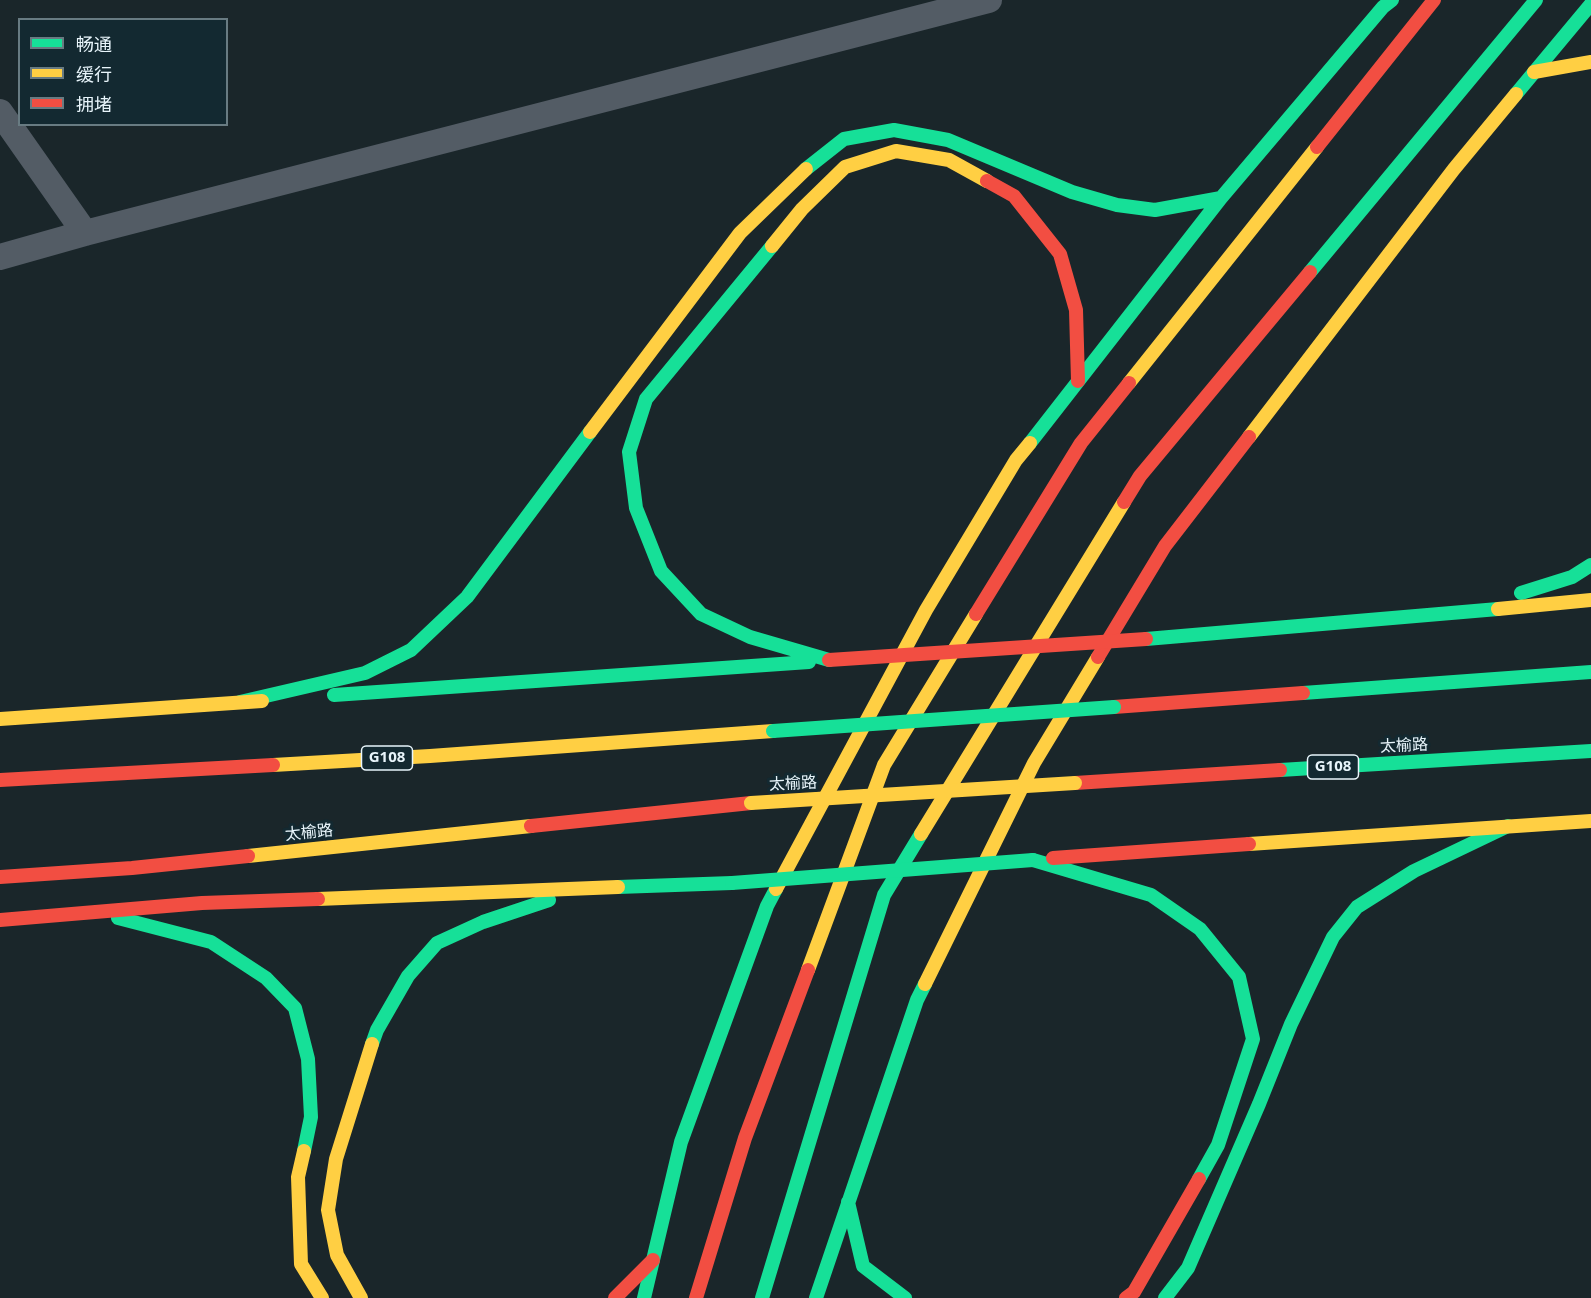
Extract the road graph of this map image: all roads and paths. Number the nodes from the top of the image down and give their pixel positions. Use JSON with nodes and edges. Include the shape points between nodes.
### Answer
{"nodes":[{"id":1,"x":989,"y":0,"type":"edge"},
{"id":2,"x":1392,"y":0,"type":"edge"},
{"id":3,"x":1434,"y":0,"type":"edge"},
{"id":4,"x":1536,"y":0,"type":"edge"},
{"id":5,"x":1591,"y":4,"type":"edge"},
{"id":6,"x":1591,"y":62,"type":"edge"},
{"id":7,"x":1534,"y":72,"type":"junction"},
{"id":8,"x":0,"y":112,"type":"edge"},
{"id":9,"x":1221,"y":198,"type":"junction"},
{"id":10,"x":85,"y":233,"type":"junction"},
{"id":11,"x":0,"y":257,"type":"edge"},
{"id":12,"x":1078,"y":381,"type":"junction"},
{"id":13,"x":1591,"y":565,"type":"edge"},
{"id":14,"x":1591,"y":600,"type":"edge"},
{"id":15,"x":1454,"y":614,"type":"junction"},
{"id":16,"x":829,"y":660,"type":"junction"},
{"id":17,"x":1591,"y":672,"type":"edge"},
{"id":18,"x":240,"y":702,"type":"junction"},
{"id":19,"x":0,"y":719,"type":"edge"},
{"id":20,"x":1591,"y":751,"type":"edge"},
{"id":21,"x":0,"y":780,"type":"edge"},
{"id":22,"x":1591,"y":821,"type":"edge"},
{"id":23,"x":1508,"y":826,"type":"junction"},
{"id":24,"x":1033,"y":860,"type":"junction"},
{"id":25,"x":0,"y":877,"type":"edge"},
{"id":26,"x":583,"y":889,"type":"junction"},
{"id":27,"x":96,"y":912,"type":"junction"},
{"id":28,"x":0,"y":920,"type":"edge"},
{"id":29,"x":848,"y":1202,"type":"junction"},
{"id":30,"x":653,"y":1260,"type":"junction"},
{"id":31,"x":322,"y":1298,"type":"edge"},
{"id":32,"x":361,"y":1298,"type":"edge"},
{"id":33,"x":615,"y":1298,"type":"edge"},
{"id":34,"x":644,"y":1298,"type":"edge"},
{"id":35,"x":696,"y":1298,"type":"edge"},
{"id":36,"x":762,"y":1298,"type":"edge"},
{"id":37,"x":816,"y":1298,"type":"edge"},
{"id":38,"x":905,"y":1298,"type":"edge"},
{"id":39,"x":1126,"y":1298,"type":"edge"},
{"id":40,"x":1165,"y":1298,"type":"edge"}],
"edges":[{"from":1,"to":10,"type":"street"},
{"from":2,"to":9,"type":"main road"},
{"from":3,"to":35,"type":"main road","via":[[1081,443],[884,765],[745,1138]]},
{"from":4,"to":36,"type":"main road","via":[[1140,477],[884,895]]},
{"from":5,"to":7,"type":"main road"},
{"from":6,"to":7,"type":"main road"},
{"from":7,"to":29,"type":"main road","via":[[1454,169],[1165,546],[1034,763],[917,1000]]},
{"from":8,"to":10,"type":"street"},
{"from":9,"to":12,"type":"main road"},
{"from":9,"to":18,"type":"main road","via":[[1155,210],[1117,205],[1072,192],[948,140],[894,130],[844,139],[800,173],[740,233],[467,597],[411,650],[364,673]]},
{"from":10,"to":11,"type":"street"},
{"from":12,"to":16,"type":"main road","via":[[1076,310],[1060,254],[1014,196],[950,160],[896,151],[845,166],[802,209],[646,399],[629,452],[636,508],[661,572],[701,614],[750,637]]},
{"from":12,"to":30,"type":"main road","via":[[1016,460],[926,610],[767,906],[681,1142]]},
{"from":13,"to":15,"type":"main road","via":[[1572,577]]},
{"from":14,"to":15,"type":"main road"},
{"from":15,"to":16,"type":"main road","bridge":true},
{"from":16,"to":18,"type":"main road"},
{"from":17,"to":21,"type":"main road","number":"G108","bridge":true,"via":[[430,756]]},
{"from":18,"to":19,"type":"main road"},
{"from":20,"to":25,"type":"main road","name":"太榆路","number":"G108","bridge":true,"via":[[751,803],[132,868]]},
{"from":22,"to":23,"type":"main road"},
{"from":23,"to":24,"type":"main road"},
{"from":23,"to":40,"type":"main road","via":[[1414,871],[1357,907],[1333,937],[1291,1024],[1188,1268]]},
{"from":24,"to":26,"type":"main road","bridge":true,"via":[[732,883]]},
{"from":24,"to":39,"type":"main road","via":[[1151,895],[1200,929],[1239,978],[1253,1039],[1218,1145],[1134,1292]]},
{"from":26,"to":27,"type":"main road","via":[[202,903]]},
{"from":26,"to":32,"type":"main road","via":[[483,922],[437,943],[408,976],[377,1030],[336,1159],[328,1210],[337,1255]]},
{"from":27,"to":28,"type":"main road"},
{"from":27,"to":31,"type":"main road","via":[[211,942],[266,978],[295,1008],[308,1059],[311,1117],[298,1177],[301,1264]]},
{"from":29,"to":37,"type":"main road"},
{"from":29,"to":38,"type":"main road","via":[[863,1266]]},
{"from":30,"to":33,"type":"main road"},
{"from":30,"to":34,"type":"main road"}]}
